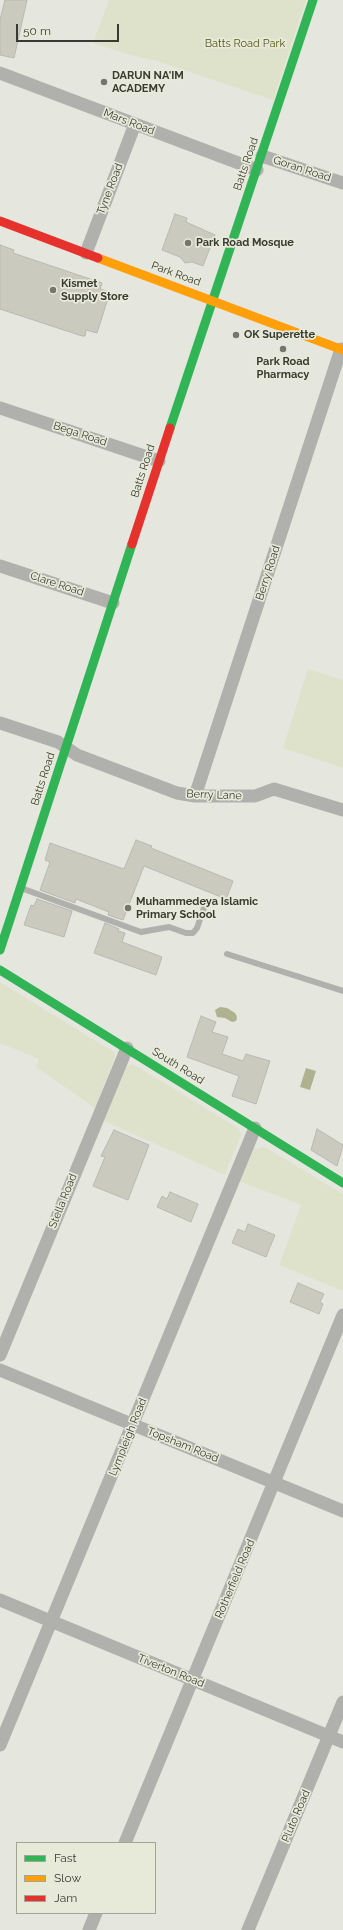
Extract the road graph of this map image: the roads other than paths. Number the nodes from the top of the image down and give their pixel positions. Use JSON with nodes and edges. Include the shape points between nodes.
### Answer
{"nodes":[{"id":1,"x":313,"y":0,"type":"edge"},
{"id":2,"x":0,"y":73,"type":"edge"},
{"id":3,"x":135,"y":124,"type":"junction"},
{"id":4,"x":262,"y":156,"type":"junction"},
{"id":5,"x":257,"y":170,"type":"junction"},
{"id":6,"x":343,"y":183,"type":"edge"},
{"id":7,"x":0,"y":221,"type":"edge"},
{"id":8,"x":86,"y":253,"type":"junction"},
{"id":9,"x":212,"y":300,"type":"junction"},
{"id":10,"x":342,"y":350,"type":"edge"},
{"id":11,"x":0,"y":408,"type":"edge"},
{"id":12,"x":159,"y":461,"type":"junction"},
{"id":13,"x":0,"y":566,"type":"edge"},
{"id":14,"x":113,"y":603,"type":"junction"},
{"id":15,"x":0,"y":724,"type":"edge"},
{"id":16,"x":66,"y":749,"type":"junction"},
{"id":17,"x":195,"y":796,"type":"junction"},
{"id":18,"x":343,"y":810,"type":"edge"},
{"id":19,"x":20,"y":888,"type":"junction"},
{"id":20,"x":206,"y":902,"type":"dead end"},
{"id":21,"x":0,"y":950,"type":"edge"},
{"id":22,"x":227,"y":954,"type":"dead end"},
{"id":23,"x":0,"y":970,"type":"edge"},
{"id":24,"x":343,"y":991,"type":"edge"},
{"id":25,"x":127,"y":1048,"type":"junction"},
{"id":26,"x":255,"y":1128,"type":"junction"},
{"id":27,"x":343,"y":1183,"type":"edge"},
{"id":28,"x":343,"y":1316,"type":"edge"},
{"id":29,"x":0,"y":1354,"type":"edge"},
{"id":30,"x":0,"y":1370,"type":"edge"},
{"id":31,"x":133,"y":1425,"type":"junction"},
{"id":32,"x":275,"y":1482,"type":"junction"},
{"id":33,"x":343,"y":1511,"type":"edge"},
{"id":34,"x":0,"y":1600,"type":"edge"},
{"id":35,"x":51,"y":1622,"type":"junction"},
{"id":36,"x":193,"y":1680,"type":"junction"},
{"id":37,"x":343,"y":1702,"type":"edge"},
{"id":38,"x":329,"y":1736,"type":"junction"},
{"id":39,"x":343,"y":1742,"type":"edge"},
{"id":40,"x":0,"y":1746,"type":"edge"},
{"id":41,"x":125,"y":1842,"type":"edge"},
{"id":42,"x":96,"y":1914,"type":"edge"},
{"id":43,"x":89,"y":1930,"type":"edge"},
{"id":44,"x":248,"y":1930,"type":"edge"}],
"edges":[{"from":1,"to":4,"type":"street","name":"Batts Road"},
{"from":2,"to":3,"type":"street","name":"Mars Road"},
{"from":3,"to":5,"type":"street","name":"Mars Road"},
{"from":3,"to":8,"type":"street","name":"Tyne Road"},
{"from":4,"to":5,"type":"street","name":"Batts Road"},
{"from":4,"to":6,"type":"street","name":"Goran Road"},
{"from":5,"to":9,"type":"street","name":"Batts Road"},
{"from":7,"to":8,"type":"street","name":"Park Road"},
{"from":8,"to":9,"type":"street","name":"Park Road"},
{"from":9,"to":10,"type":"street","name":"Park Road"},
{"from":9,"to":12,"type":"street","name":"Batts Road"},
{"from":10,"to":17,"type":"street","name":"Berry Road"},
{"from":11,"to":12,"type":"street","name":"Bega Road"},
{"from":12,"to":14,"type":"street","name":"Batts Road"},
{"from":13,"to":14,"type":"street","name":"Clare Road"},
{"from":14,"to":16,"type":"street","name":"Batts Road"},
{"from":15,"to":16,"type":"street","name":"Berry Lane","via":[[58,742]]},
{"from":16,"to":17,"type":"street","name":"Berry Lane","via":[[156,787]]},
{"from":16,"to":19,"type":"street","name":"Batts Road"},
{"from":17,"to":18,"type":"street","name":"Berry Lane","via":[[255,796],[274,789]]},
{"from":19,"to":20,"type":"lane","via":[[142,932],[168,927],[193,933]]},
{"from":19,"to":21,"type":"street","name":"Batts Road"},
{"from":22,"to":24,"type":"lane"},
{"from":23,"to":25,"type":"street","name":"South Road"},
{"from":25,"to":26,"type":"street","name":"South Road"},
{"from":25,"to":29,"type":"street","name":"Stella Road"},
{"from":26,"to":27,"type":"street","name":"South Road"},
{"from":26,"to":31,"type":"street","name":"Lympleigh Road"},
{"from":28,"to":32,"type":"street","name":"Rotherfield Road"},
{"from":30,"to":31,"type":"street","name":"Topsham Road"},
{"from":31,"to":32,"type":"street","name":"Topsham Road"},
{"from":31,"to":35,"type":"street","name":"Lympleigh Road"},
{"from":32,"to":33,"type":"street","name":"Topsham Road"},
{"from":32,"to":36,"type":"street","name":"Rotherfield Road"},
{"from":34,"to":35,"type":"street","name":"Tiverton Road"},
{"from":35,"to":36,"type":"street","name":"Tiverton Road"},
{"from":35,"to":40,"type":"street","name":"Lympleigh Road"},
{"from":36,"to":38,"type":"street","name":"Tiverton Road"},
{"from":36,"to":41,"type":"street","name":"Rotherfield Road"},
{"from":37,"to":38,"type":"street","name":"Pluto Road"},
{"from":38,"to":39,"type":"street","name":"Tiverton Road"},
{"from":38,"to":44,"type":"street","name":"Pluto Road"},
{"from":42,"to":43,"type":"street"}]}
